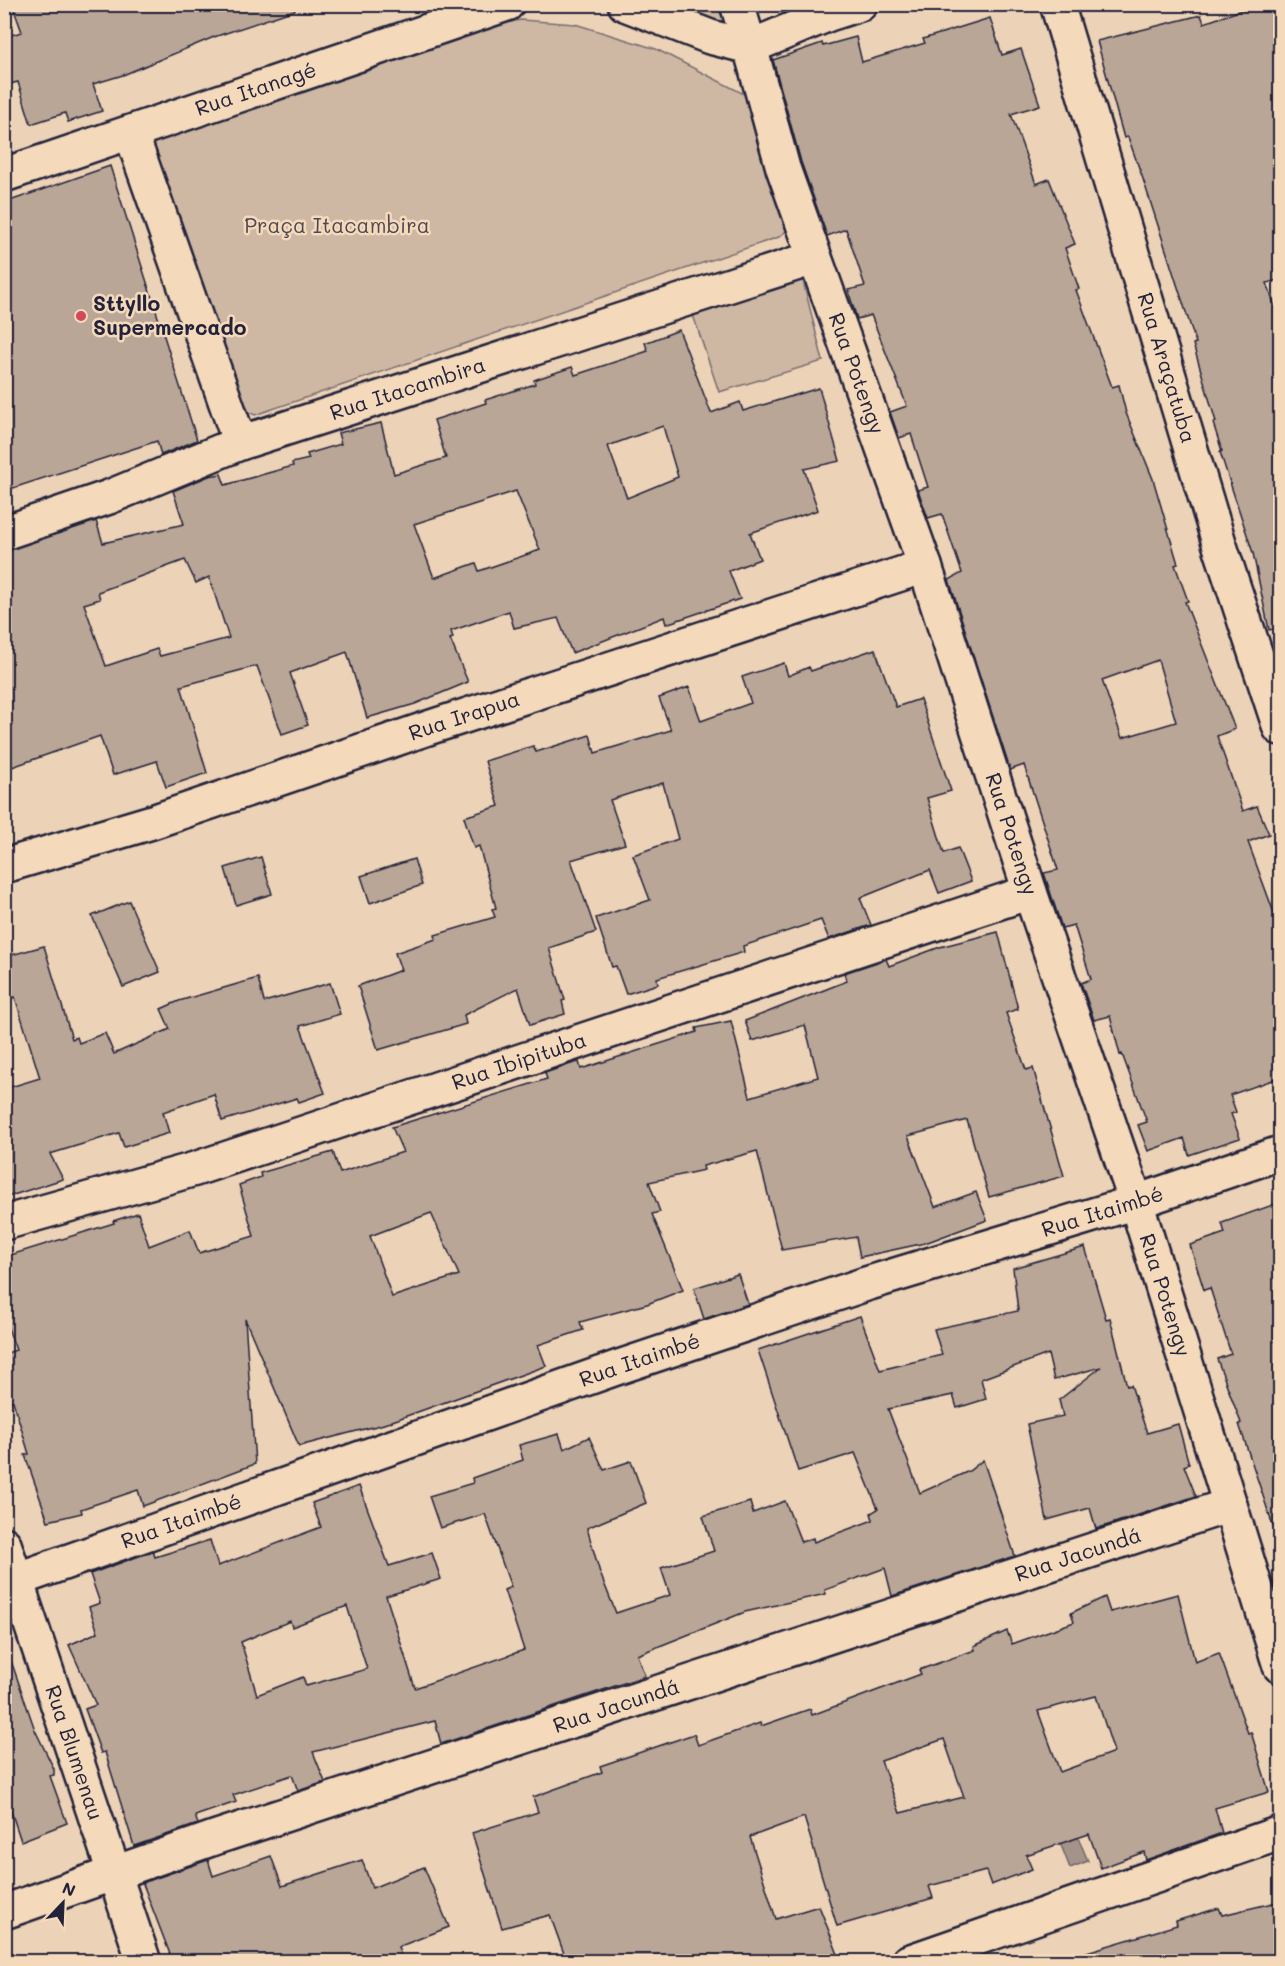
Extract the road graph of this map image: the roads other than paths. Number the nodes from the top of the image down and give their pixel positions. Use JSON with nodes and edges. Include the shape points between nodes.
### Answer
{"nodes":[{"id":1,"x":507,"y":4,"type":"edge"},
{"id":2,"x":625,"y":4,"type":"edge"},
{"id":3,"x":737,"y":4,"type":"edge"},
{"id":4,"x":860,"y":4,"type":"edge"},
{"id":5,"x":1057,"y":4,"type":"edge"},
{"id":6,"x":750,"y":46,"type":"junction"},
{"id":7,"x":131,"y":133,"type":"junction"},
{"id":8,"x":4,"y":175,"type":"edge"},
{"id":9,"x":814,"y":258,"type":"junction"},
{"id":10,"x":240,"y":443,"type":"junction"},
{"id":11,"x":4,"y":533,"type":"edge"},
{"id":12,"x":925,"y":566,"type":"junction"},
{"id":13,"x":1281,"y":728,"type":"edge"},
{"id":14,"x":4,"y":866,"type":"edge"},
{"id":15,"x":1030,"y":892,"type":"junction"},
{"id":16,"x":1281,"y":1153,"type":"edge"},
{"id":17,"x":1136,"y":1202,"type":"junction"},
{"id":18,"x":4,"y":1223,"type":"edge"},
{"id":19,"x":1230,"y":1505,"type":"junction"},
{"id":20,"x":4,"y":1544,"type":"edge"},
{"id":21,"x":10,"y":1582,"type":"edge"},
{"id":22,"x":1281,"y":1666,"type":"edge"},
{"id":23,"x":1281,"y":1833,"type":"edge"},
{"id":24,"x":113,"y":1872,"type":"junction"},
{"id":25,"x":4,"y":1912,"type":"edge"},
{"id":26,"x":144,"y":1962,"type":"edge"},
{"id":27,"x":908,"y":1962,"type":"edge"}],
"edges":[{"from":1,"to":7,"type":"street","name":"Rua Itanagé"},
{"from":2,"to":6,"type":"street","via":[[710,37]]},
{"from":3,"to":6,"type":"street","name":"Rua Potengy"},
{"from":4,"to":6,"type":"street"},
{"from":5,"to":13,"type":"street","name":"Rua Araçatuba","via":[[1220,546]]},
{"from":6,"to":9,"type":"street","name":"Rua Potengy","via":[[783,168]]},
{"from":7,"to":8,"type":"street","name":"Rua Itanagé"},
{"from":7,"to":10,"type":"street"},
{"from":9,"to":10,"type":"street","name":"Rua Itacambira"},
{"from":9,"to":12,"type":"street","name":"Rua Potengy"},
{"from":10,"to":11,"type":"street","name":"Rua Itacambira","via":[[109,497]]},
{"from":12,"to":14,"type":"street","name":"Rua Irapua","via":[[152,822]]},
{"from":12,"to":15,"type":"street","name":"Rua Potengy"},
{"from":15,"to":17,"type":"street","name":"Rua Potengy"},
{"from":15,"to":18,"type":"street","name":"Rua Ibipituba","via":[[195,1169]]},
{"from":16,"to":17,"type":"street","name":"Rua Itaimbé"},
{"from":17,"to":19,"type":"street","name":"Rua Potengy"},
{"from":17,"to":21,"type":"street","name":"Rua Itaimbé","via":[[866,1284],[619,1367]]},
{"from":19,"to":22,"type":"street","name":"Rua Potengy"},
{"from":19,"to":24,"type":"street","name":"Rua Jacundá"},
{"from":20,"to":21,"type":"street","name":"Rua Blumenau"},
{"from":21,"to":24,"type":"street","name":"Rua Blumenau"},
{"from":23,"to":27,"type":"street"},
{"from":24,"to":25,"type":"street","name":"Rua Jacundá"},
{"from":24,"to":26,"type":"street","name":"Rua Blumenau"}]}
